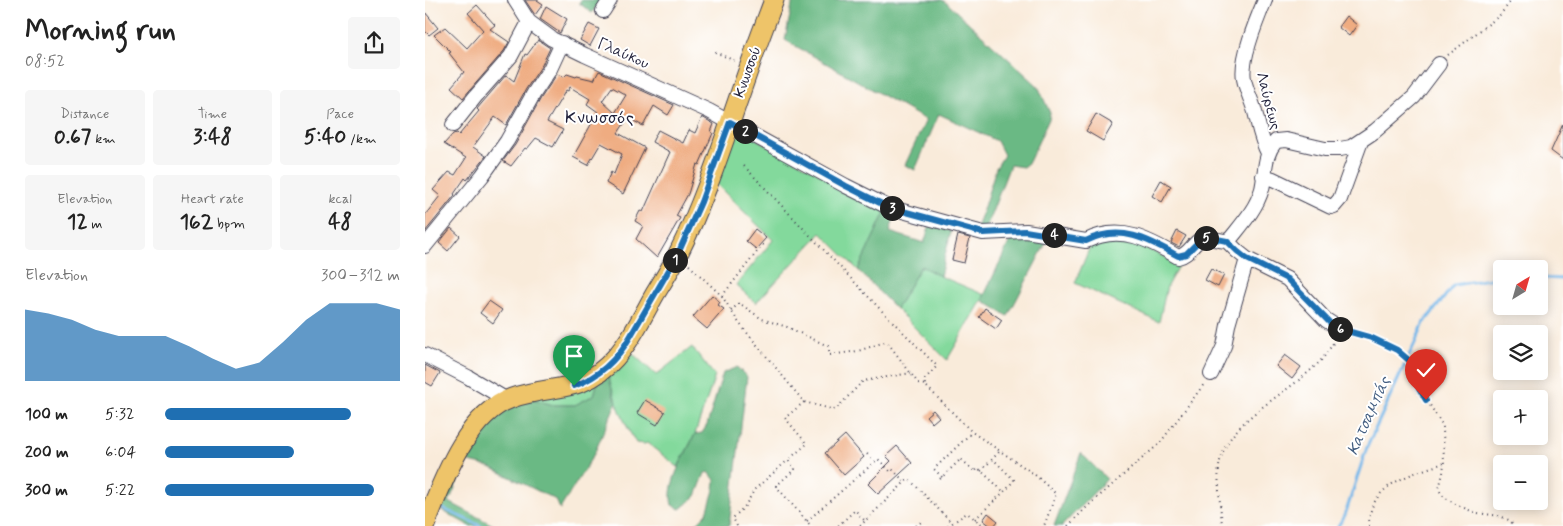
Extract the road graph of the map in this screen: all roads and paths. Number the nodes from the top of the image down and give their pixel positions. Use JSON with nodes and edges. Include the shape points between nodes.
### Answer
{"nodes":[{"id":1,"x":515,"y":0,"type":"edge"},
{"id":2,"x":774,"y":0,"type":"edge"},
{"id":3,"x":1265,"y":0,"type":"edge"},
{"id":4,"x":1512,"y":0,"type":"edge"},
{"id":5,"x":529,"y":22,"type":"junction"},
{"id":6,"x":562,"y":43,"type":"junction"},
{"id":7,"x":715,"y":52,"type":"dead end"},
{"id":8,"x":1439,"y":64,"type":"joint"},
{"id":9,"x":749,"y":68,"type":"junction"},
{"id":10,"x":730,"y":122,"type":"junction"},
{"id":11,"x":453,"y":124,"type":"dead end"},
{"id":12,"x":1361,"y":141,"type":"junction"},
{"id":13,"x":1267,"y":154,"type":"junction"},
{"id":14,"x":744,"y":166,"type":"dead end"},
{"id":15,"x":1263,"y":176,"type":"junction"},
{"id":16,"x":1227,"y":241,"type":"junction"},
{"id":17,"x":765,"y":242,"type":"dead end"},
{"id":18,"x":425,"y":246,"type":"edge"},
{"id":19,"x":677,"y":256,"type":"junction"},
{"id":20,"x":1247,"y":259,"type":"junction"},
{"id":21,"x":722,"y":296,"type":"junction"},
{"id":22,"x":731,"y":311,"type":"junction"},
{"id":23,"x":1340,"y":329,"type":"junction"},
{"id":24,"x":425,"y":355,"type":"edge"},
{"id":25,"x":911,"y":373,"type":"junction"},
{"id":26,"x":1211,"y":374,"type":"joint"},
{"id":27,"x":925,"y":385,"type":"junction"},
{"id":28,"x":507,"y":400,"type":"junction"},
{"id":29,"x":804,"y":402,"type":"junction"},
{"id":30,"x":972,"y":432,"type":"junction"},
{"id":31,"x":1000,"y":451,"type":"junction"},
{"id":32,"x":867,"y":454,"type":"dead end"},
{"id":33,"x":993,"y":459,"type":"junction"},
{"id":34,"x":788,"y":460,"type":"junction"},
{"id":35,"x":875,"y":462,"type":"junction"},
{"id":36,"x":1444,"y":462,"type":"junction"},
{"id":37,"x":981,"y":471,"type":"junction"},
{"id":38,"x":905,"y":482,"type":"junction"},
{"id":39,"x":1004,"y":492,"type":"junction"},
{"id":40,"x":431,"y":512,"type":"edge"},
{"id":41,"x":975,"y":519,"type":"junction"},
{"id":42,"x":807,"y":521,"type":"junction"},
{"id":43,"x":865,"y":521,"type":"junction"},
{"id":44,"x":921,"y":522,"type":"dead end"},
{"id":45,"x":951,"y":522,"type":"junction"},
{"id":46,"x":737,"y":526,"type":"edge"},
{"id":47,"x":811,"y":526,"type":"edge"},
{"id":48,"x":838,"y":526,"type":"edge"},
{"id":49,"x":860,"y":526,"type":"edge"},
{"id":50,"x":916,"y":526,"type":"edge"},
{"id":51,"x":948,"y":526,"type":"edge"},
{"id":52,"x":982,"y":526,"type":"edge"},
{"id":53,"x":1044,"y":526,"type":"edge"},
{"id":54,"x":1068,"y":526,"type":"edge"},
{"id":55,"x":1221,"y":526,"type":"edge"},
{"id":56,"x":1369,"y":526,"type":"edge"},
{"id":57,"x":1514,"y":526,"type":"edge"}],
"edges":[{"from":1,"to":5,"type":"street","name":"Γλαύκου"},
{"from":2,"to":9,"type":"main road","name":"Κνωσσού"},
{"from":3,"to":13,"type":"street","name":"Λαύρεως","via":[[1243,71]]},
{"from":4,"to":8,"type":"path","via":[[1499,16]]},
{"from":5,"to":6,"type":"street","name":"Γλαύκου"},
{"from":5,"to":11,"type":"street","via":[[511,56]]},
{"from":6,"to":10,"type":"street","name":"Γλαύκου"},
{"from":6,"to":18,"type":"street","via":[[507,141]]},
{"from":7,"to":9,"type":"path"},
{"from":8,"to":12,"type":"street","via":[[1414,97]]},
{"from":9,"to":10,"type":"main road","name":"Κνωσσού"},
{"from":10,"to":16,"type":"street","name":"Γλαύκου","via":[[888,207],[983,233],[1025,231],[1086,241],[1122,233],[1141,238],[1178,256],[1186,254],[1201,239]]},
{"from":10,"to":19,"type":"main road","name":"Κνωσσού"},
{"from":12,"to":13,"type":"street","via":[[1340,149],[1325,149],[1286,140],[1276,141]]},
{"from":12,"to":15,"type":"street","via":[[1334,206]]},
{"from":13,"to":15,"type":"street"},
{"from":14,"to":27,"type":"path","via":[[937,366],[925,379]]},
{"from":15,"to":16,"type":"street","via":[[1255,207]]},
{"from":16,"to":20,"type":"street"},
{"from":17,"to":21,"type":"path"},
{"from":19,"to":21,"type":"path"},
{"from":19,"to":28,"type":"main road","name":"Κνωσσού","via":[[624,348],[605,368],[574,386]]},
{"from":20,"to":23,"type":"street","via":[[1287,279],[1326,320]]},
{"from":20,"to":26,"type":"street","via":[[1224,346]]},
{"from":21,"to":22,"type":"path"},
{"from":22,"to":25,"type":"path","via":[[739,303],[762,319],[828,346],[830,355],[858,351],[885,342]]},
{"from":22,"to":29,"type":"path"},
{"from":23,"to":36,"type":"path","via":[[1372,338],[1397,350],[1412,363],[1418,386],[1443,426]]},
{"from":23,"to":55,"type":"path","via":[[1315,367],[1249,419],[1229,440],[1218,472]]},
{"from":24,"to":28,"type":"street"},
{"from":25,"to":27,"type":"path","via":[[918,383]]},
{"from":25,"to":29,"type":"path","via":[[863,381],[835,410]]},
{"from":26,"to":54,"type":"path","via":[[1160,443]]},
{"from":27,"to":30,"type":"path"},
{"from":28,"to":40,"type":"main road","via":[[476,425],[457,454]]},
{"from":29,"to":34,"type":"path","via":[[785,418],[807,444]]},
{"from":30,"to":31,"type":"path"},
{"from":30,"to":37,"type":"path","via":[[934,469],[941,478],[961,459],[975,472],[979,468]]},
{"from":31,"to":33,"type":"path"},
{"from":31,"to":53,"type":"path","via":[[1056,494]]},
{"from":32,"to":35,"type":"path"},
{"from":33,"to":37,"type":"path"},
{"from":33,"to":39,"type":"path","via":[[1014,480]]},
{"from":34,"to":42,"type":"path","via":[[795,469],[776,486]]},
{"from":34,"to":46,"type":"path","via":[[755,489],[733,518]]},
{"from":35,"to":38,"type":"path","via":[[878,459]]},
{"from":35,"to":42,"type":"path"},
{"from":36,"to":56,"type":"path","via":[[1406,476],[1382,490]]},
{"from":36,"to":57,"type":"path","via":[[1439,489],[1443,496],[1473,512],[1499,515]]},
{"from":37,"to":39,"type":"path"},
{"from":38,"to":43,"type":"path"},
{"from":38,"to":45,"type":"path","via":[[909,479]]},
{"from":39,"to":41,"type":"path"},
{"from":41,"to":45,"type":"path","via":[[967,513]]},
{"from":41,"to":52,"type":"path"},
{"from":42,"to":47,"type":"path"},
{"from":43,"to":48,"type":"path","via":[[855,510]]},
{"from":43,"to":49,"type":"path"},
{"from":44,"to":50,"type":"path"},
{"from":45,"to":51,"type":"path"}]}
